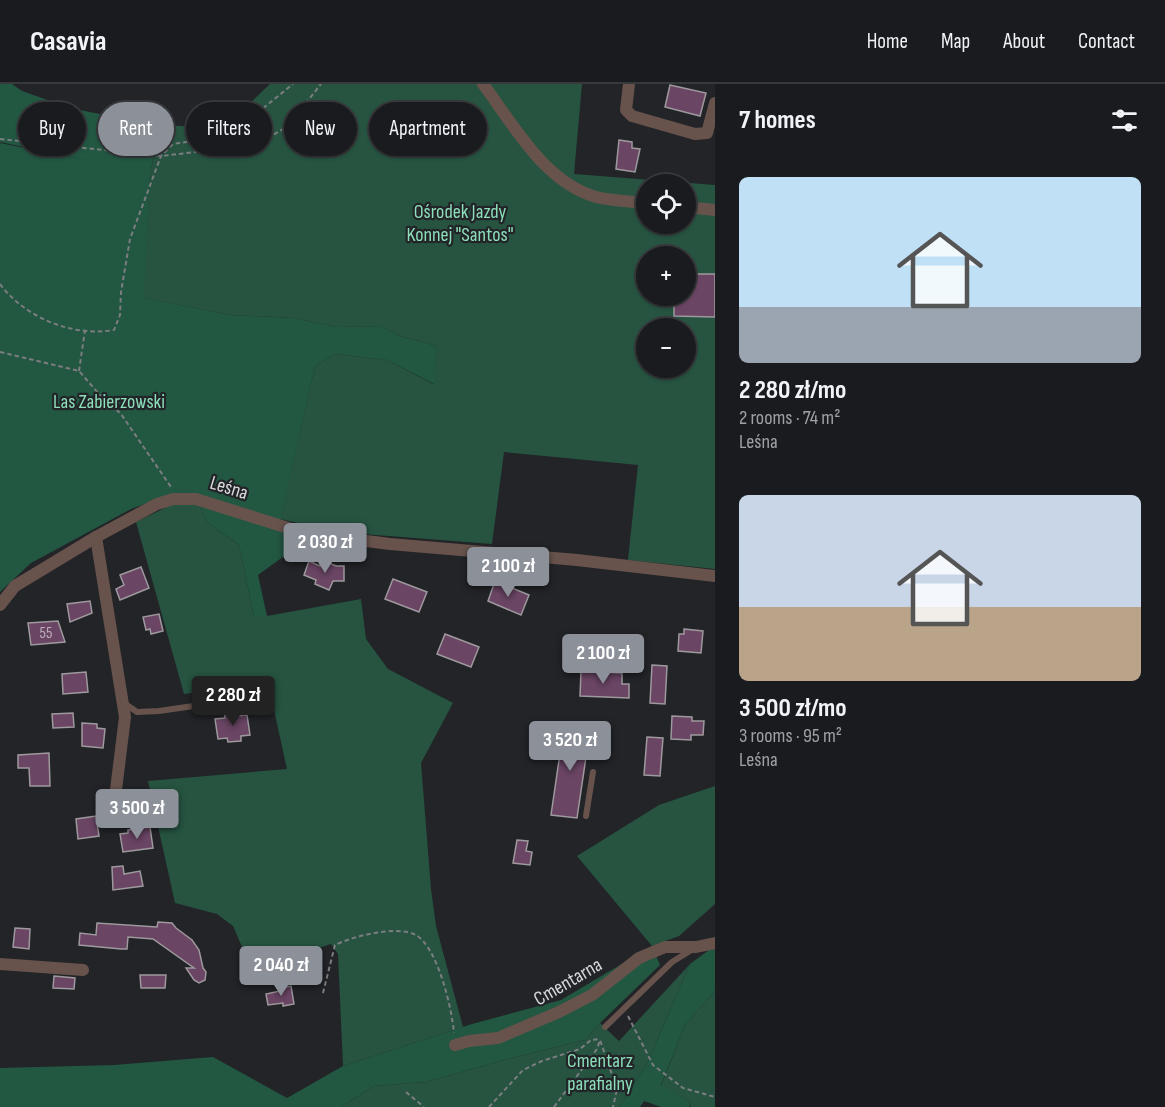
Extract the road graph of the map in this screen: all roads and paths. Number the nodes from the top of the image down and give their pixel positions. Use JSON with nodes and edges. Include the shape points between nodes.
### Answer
{"nodes":[{"id":1,"x":293,"y":84,"type":"edge"},
{"id":2,"x":321,"y":84,"type":"edge"},
{"id":3,"x":483,"y":84,"type":"edge"},
{"id":4,"x":629,"y":84,"type":"edge"},
{"id":5,"x":715,"y":103,"type":"edge"},
{"id":6,"x":0,"y":139,"type":"edge"},
{"id":7,"x":174,"y":144,"type":"edge"},
{"id":8,"x":98,"y":149,"type":"edge"},
{"id":9,"x":174,"y":154,"type":"edge"},
{"id":10,"x":161,"y":156,"type":"edge"},
{"id":11,"x":636,"y":201,"type":"edge"},
{"id":12,"x":696,"y":208,"type":"edge"},
{"id":13,"x":715,"y":210,"type":"edge"},
{"id":14,"x":0,"y":284,"type":"edge"},
{"id":15,"x":85,"y":330,"type":"junction"},
{"id":16,"x":0,"y":352,"type":"edge"},
{"id":17,"x":79,"y":371,"type":"junction"},
{"id":18,"x":180,"y":499,"type":"junction"},
{"id":19,"x":96,"y":537,"type":"junction"},
{"id":20,"x":715,"y":576,"type":"edge"},
{"id":21,"x":0,"y":605,"type":"edge"},
{"id":22,"x":261,"y":696,"type":"dead end"},
{"id":23,"x":123,"y":703,"type":"junction"},
{"id":24,"x":593,"y":772,"type":"dead end"},
{"id":25,"x":116,"y":798,"type":"dead end"},
{"id":26,"x":586,"y":816,"type":"dead end"},
{"id":27,"x":715,"y":943,"type":"edge"},
{"id":28,"x":696,"y":947,"type":"junction"},
{"id":29,"x":0,"y":964,"type":"edge"},
{"id":30,"x":83,"y":970,"type":"dead end"},
{"id":31,"x":323,"y":993,"type":"dead end"},
{"id":32,"x":625,"y":1008,"type":"junction"},
{"id":33,"x":605,"y":1027,"type":"joint"},
{"id":34,"x":600,"y":1040,"type":"junction"},
{"id":35,"x":455,"y":1045,"type":"joint"},
{"id":36,"x":406,"y":1092,"type":"dead end"},
{"id":37,"x":715,"y":1096,"type":"edge"},
{"id":38,"x":424,"y":1107,"type":"edge"},
{"id":39,"x":489,"y":1107,"type":"edge"},
{"id":40,"x":554,"y":1107,"type":"edge"},
{"id":41,"x":613,"y":1107,"type":"edge"}],
"edges":[{"from":1,"to":7,"type":"path","via":[[230,135]]},
{"from":2,"to":9,"type":"path","via":[[288,126],[268,138],[230,148]]},
{"from":3,"to":11,"type":"street","via":[[560,179],[596,197]]},
{"from":4,"to":5,"type":"street","via":[[626,110],[632,116],[695,134],[707,133]]},
{"from":6,"to":8,"type":"path"},
{"from":10,"to":15,"type":"path","via":[[130,239],[118,323],[114,330]]},
{"from":12,"to":13,"type":"street"},
{"from":14,"to":15,"type":"path","via":[[30,312],[58,325]]},
{"from":15,"to":17,"type":"path"},
{"from":16,"to":17,"type":"path"},
{"from":17,"to":18,"type":"path","via":[[120,414]]},
{"from":18,"to":19,"type":"street","name":"Leśna","via":[[157,504]]},
{"from":18,"to":20,"type":"street","name":"Leśna","via":[[224,506],[304,533]]},
{"from":19,"to":21,"type":"street","name":"Leśna","via":[[15,586]]},
{"from":19,"to":23,"type":"street"},
{"from":22,"to":23,"type":"lane","via":[[159,711],[137,712]]},
{"from":23,"to":25,"type":"street","via":[[125,717]]},
{"from":24,"to":26,"type":"lane"},
{"from":27,"to":28,"type":"street","name":"Cmentarna"},
{"from":28,"to":32,"type":"lane","name":"Cmentarna","via":[[672,962]]},
{"from":28,"to":35,"type":"street","name":"Cmentarna","via":[[665,946],[639,958],[592,995],[560,1012],[498,1038]]},
{"from":29,"to":30,"type":"street"},
{"from":31,"to":35,"type":"path","via":[[335,945],[396,930],[416,935],[427,945],[444,982]]},
{"from":32,"to":33,"type":"lane","name":"Cmentarna"},
{"from":32,"to":37,"type":"path","via":[[653,1065],[683,1088]]},
{"from":33,"to":34,"type":"path"},
{"from":34,"to":39,"type":"path","via":[[591,1040],[580,1049],[522,1070]]},
{"from":34,"to":40,"type":"path"},
{"from":34,"to":41,"type":"path","via":[[617,1089]]},
{"from":36,"to":38,"type":"path"}]}
